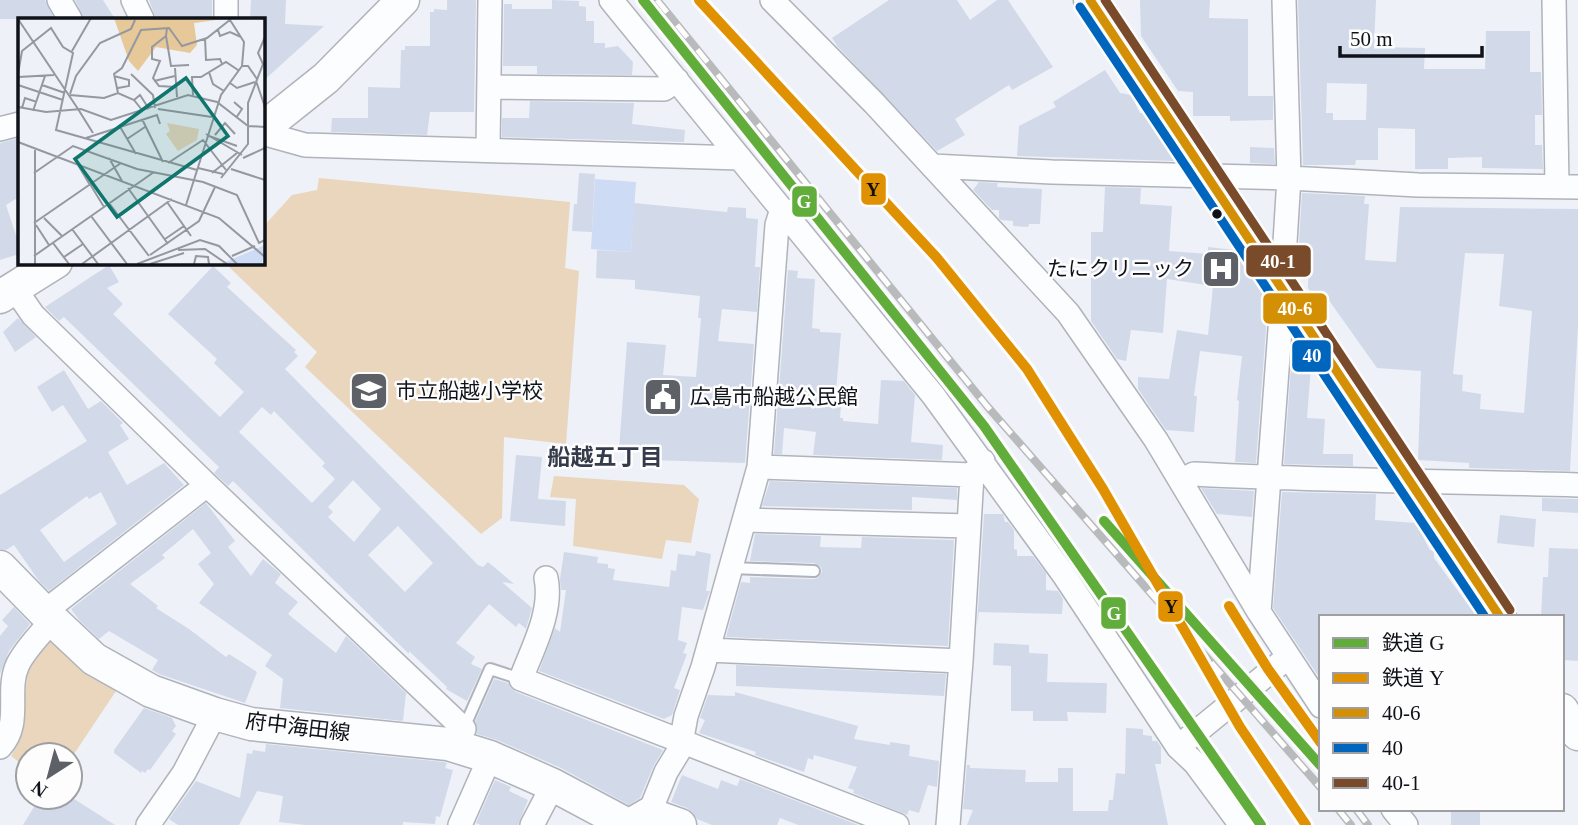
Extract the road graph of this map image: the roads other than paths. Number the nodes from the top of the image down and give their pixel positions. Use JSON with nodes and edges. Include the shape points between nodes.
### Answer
{"nodes":[{"id":1,"x":59,"y":0,"type":"edge"},
{"id":2,"x":133,"y":0,"type":"edge"},
{"id":3,"x":226,"y":0,"type":"edge"},
{"id":4,"x":403,"y":0,"type":"edge"},
{"id":5,"x":490,"y":0,"type":"edge"},
{"id":6,"x":611,"y":0,"type":"edge"},
{"id":7,"x":772,"y":0,"type":"edge"},
{"id":8,"x":1090,"y":0,"type":"edge"},
{"id":9,"x":1284,"y":0,"type":"edge"},
{"id":10,"x":1555,"y":0,"type":"edge"},
{"id":11,"x":69,"y":18,"type":"edge"},
{"id":12,"x":142,"y":18,"type":"edge"},
{"id":13,"x":226,"y":18,"type":"edge"},
{"id":14,"x":677,"y":80,"type":"junction"},
{"id":15,"x":489,"y":86,"type":"junction"},
{"id":16,"x":18,"y":124,"type":"edge"},
{"id":17,"x":0,"y":129,"type":"edge"},
{"id":18,"x":264,"y":129,"type":"edge"},
{"id":19,"x":264,"y":132,"type":"edge"},
{"id":20,"x":488,"y":149,"type":"junction"},
{"id":21,"x":740,"y":158,"type":"junction"},
{"id":22,"x":932,"y":166,"type":"junction"},
{"id":23,"x":1207,"y":177,"type":"junction"},
{"id":24,"x":1289,"y":178,"type":"junction"},
{"id":25,"x":1567,"y":187,"type":"edge"},
{"id":26,"x":782,"y":209,"type":"junction"},
{"id":27,"x":53,"y":264,"type":"edge"},
{"id":28,"x":1271,"y":271,"type":"junction"},
{"id":29,"x":4,"y":293,"type":"edge"},
{"id":30,"x":1293,"y":307,"type":"junction"},
{"id":31,"x":759,"y":467,"type":"junction"},
{"id":32,"x":978,"y":468,"type":"junction"},
{"id":33,"x":1269,"y":478,"type":"junction"},
{"id":34,"x":1409,"y":480,"type":"junction"},
{"id":35,"x":1181,"y":481,"type":"junction"},
{"id":36,"x":207,"y":485,"type":"junction"},
{"id":37,"x":1578,"y":485,"type":"edge"},
{"id":38,"x":745,"y":520,"type":"junction"},
{"id":39,"x":969,"y":526,"type":"junction"},
{"id":40,"x":0,"y":567,"type":"edge"},
{"id":41,"x":731,"y":568,"type":"junction"},
{"id":42,"x":814,"y":571,"type":"dead end"},
{"id":43,"x":546,"y":578,"type":"dead end"},
{"id":44,"x":1259,"y":611,"type":"junction"},
{"id":45,"x":1499,"y":615,"type":"edge"},
{"id":46,"x":48,"y":616,"type":"junction"},
{"id":47,"x":708,"y":650,"type":"junction"},
{"id":48,"x":1288,"y":657,"type":"junction"},
{"id":49,"x":961,"y":661,"type":"junction"},
{"id":50,"x":521,"y":679,"type":"junction"},
{"id":51,"x":1319,"y":703,"type":"edge"},
{"id":52,"x":1564,"y":713,"type":"edge"},
{"id":53,"x":215,"y":714,"type":"junction"},
{"id":54,"x":1578,"y":734,"type":"edge"},
{"id":55,"x":460,"y":738,"type":"junction"},
{"id":56,"x":681,"y":740,"type":"junction"},
{"id":57,"x":0,"y":747,"type":"edge"},
{"id":58,"x":1178,"y":747,"type":"junction"},
{"id":59,"x":490,"y":757,"type":"junction"},
{"id":60,"x":553,"y":785,"type":"junction"},
{"id":61,"x":1395,"y":811,"type":"edge"},
{"id":62,"x":636,"y":821,"type":"edge"},
{"id":63,"x":155,"y":822,"type":"edge"},
{"id":64,"x":464,"y":823,"type":"edge"},
{"id":65,"x":532,"y":825,"type":"edge"},
{"id":66,"x":680,"y":825,"type":"edge"},
{"id":67,"x":897,"y":825,"type":"edge"},
{"id":68,"x":948,"y":825,"type":"edge"},
{"id":69,"x":1241,"y":825,"type":"edge"},
{"id":70,"x":1406,"y":825,"type":"edge"}],
"edges":[{"from":1,"to":11,"type":"street"},
{"from":2,"to":12,"type":"street"},
{"from":3,"to":13,"type":"street"},
{"from":4,"to":18,"type":"main road","via":[[326,78]]},
{"from":5,"to":15,"type":"street"},
{"from":6,"to":14,"type":"street"},
{"from":7,"to":22,"type":"street"},
{"from":8,"to":23,"type":"main road"},
{"from":9,"to":24,"type":"street"},
{"from":10,"to":25,"type":"street"},
{"from":14,"to":15,"type":"street","via":[[664,89]]},
{"from":14,"to":21,"type":"street"},
{"from":15,"to":20,"type":"street"},
{"from":16,"to":17,"type":"street"},
{"from":19,"to":20,"type":"street","via":[[305,145]]},
{"from":20,"to":21,"type":"street"},
{"from":21,"to":26,"type":"street"},
{"from":22,"to":23,"type":"street"},
{"from":22,"to":35,"type":"street","via":[[1068,313]]},
{"from":23,"to":24,"type":"street"},
{"from":23,"to":28,"type":"main road"},
{"from":24,"to":25,"type":"street"},
{"from":24,"to":28,"type":"street","via":[[1284,258]]},
{"from":26,"to":31,"type":"street","via":[[777,225]]},
{"from":26,"to":32,"type":"street","via":[[933,395]]},
{"from":27,"to":29,"type":"main road"},
{"from":28,"to":30,"type":"main road"},
{"from":29,"to":36,"type":"street","via":[[33,315]]},
{"from":30,"to":33,"type":"street","via":[[1281,316]]},
{"from":30,"to":34,"type":"main road"},
{"from":31,"to":32,"type":"street"},
{"from":31,"to":38,"type":"street"},
{"from":32,"to":39,"type":"street"},
{"from":32,"to":58,"type":"street","via":[[1064,575]]},
{"from":33,"to":34,"type":"street"},
{"from":33,"to":35,"type":"street","via":[[1194,474]]},
{"from":33,"to":44,"type":"street"},
{"from":34,"to":37,"type":"street"},
{"from":34,"to":45,"type":"main road"},
{"from":35,"to":44,"type":"street"},
{"from":36,"to":46,"type":"street"},
{"from":36,"to":55,"type":"street"},
{"from":38,"to":39,"type":"street"},
{"from":38,"to":41,"type":"street"},
{"from":39,"to":49,"type":"street"},
{"from":40,"to":46,"type":"main road","name":"府中海田線"},
{"from":41,"to":42,"type":"lane"},
{"from":41,"to":47,"type":"street"},
{"from":43,"to":50,"type":"street","via":[[547,604]]},
{"from":44,"to":48,"type":"street"},
{"from":46,"to":53,"type":"main road","name":"府中海田線","via":[[94,659],[151,691]]},
{"from":46,"to":57,"type":"street","via":[[18,664],[12,725],[9,738]]},
{"from":47,"to":49,"type":"street"},
{"from":47,"to":56,"type":"street"},
{"from":48,"to":51,"type":"street"},
{"from":48,"to":58,"type":"street"},
{"from":49,"to":68,"type":"street"},
{"from":50,"to":55,"type":"lane","via":[[490,669]]},
{"from":50,"to":56,"type":"street"},
{"from":52,"to":54,"type":"main road"},
{"from":53,"to":55,"type":"main road","name":"府中海田線","via":[[251,724]]},
{"from":53,"to":63,"type":"street"},
{"from":55,"to":59,"type":"main road","name":"府中海田線"},
{"from":56,"to":62,"type":"street"},
{"from":56,"to":67,"type":"street"},
{"from":58,"to":69,"type":"street"},
{"from":59,"to":60,"type":"main road","name":"府中海田線"},
{"from":59,"to":64,"type":"street"},
{"from":60,"to":62,"type":"main road","name":"府中海田線"},
{"from":60,"to":65,"type":"street"},
{"from":61,"to":70,"type":"street"},
{"from":62,"to":66,"type":"main road","name":"府中海田線"}]}
